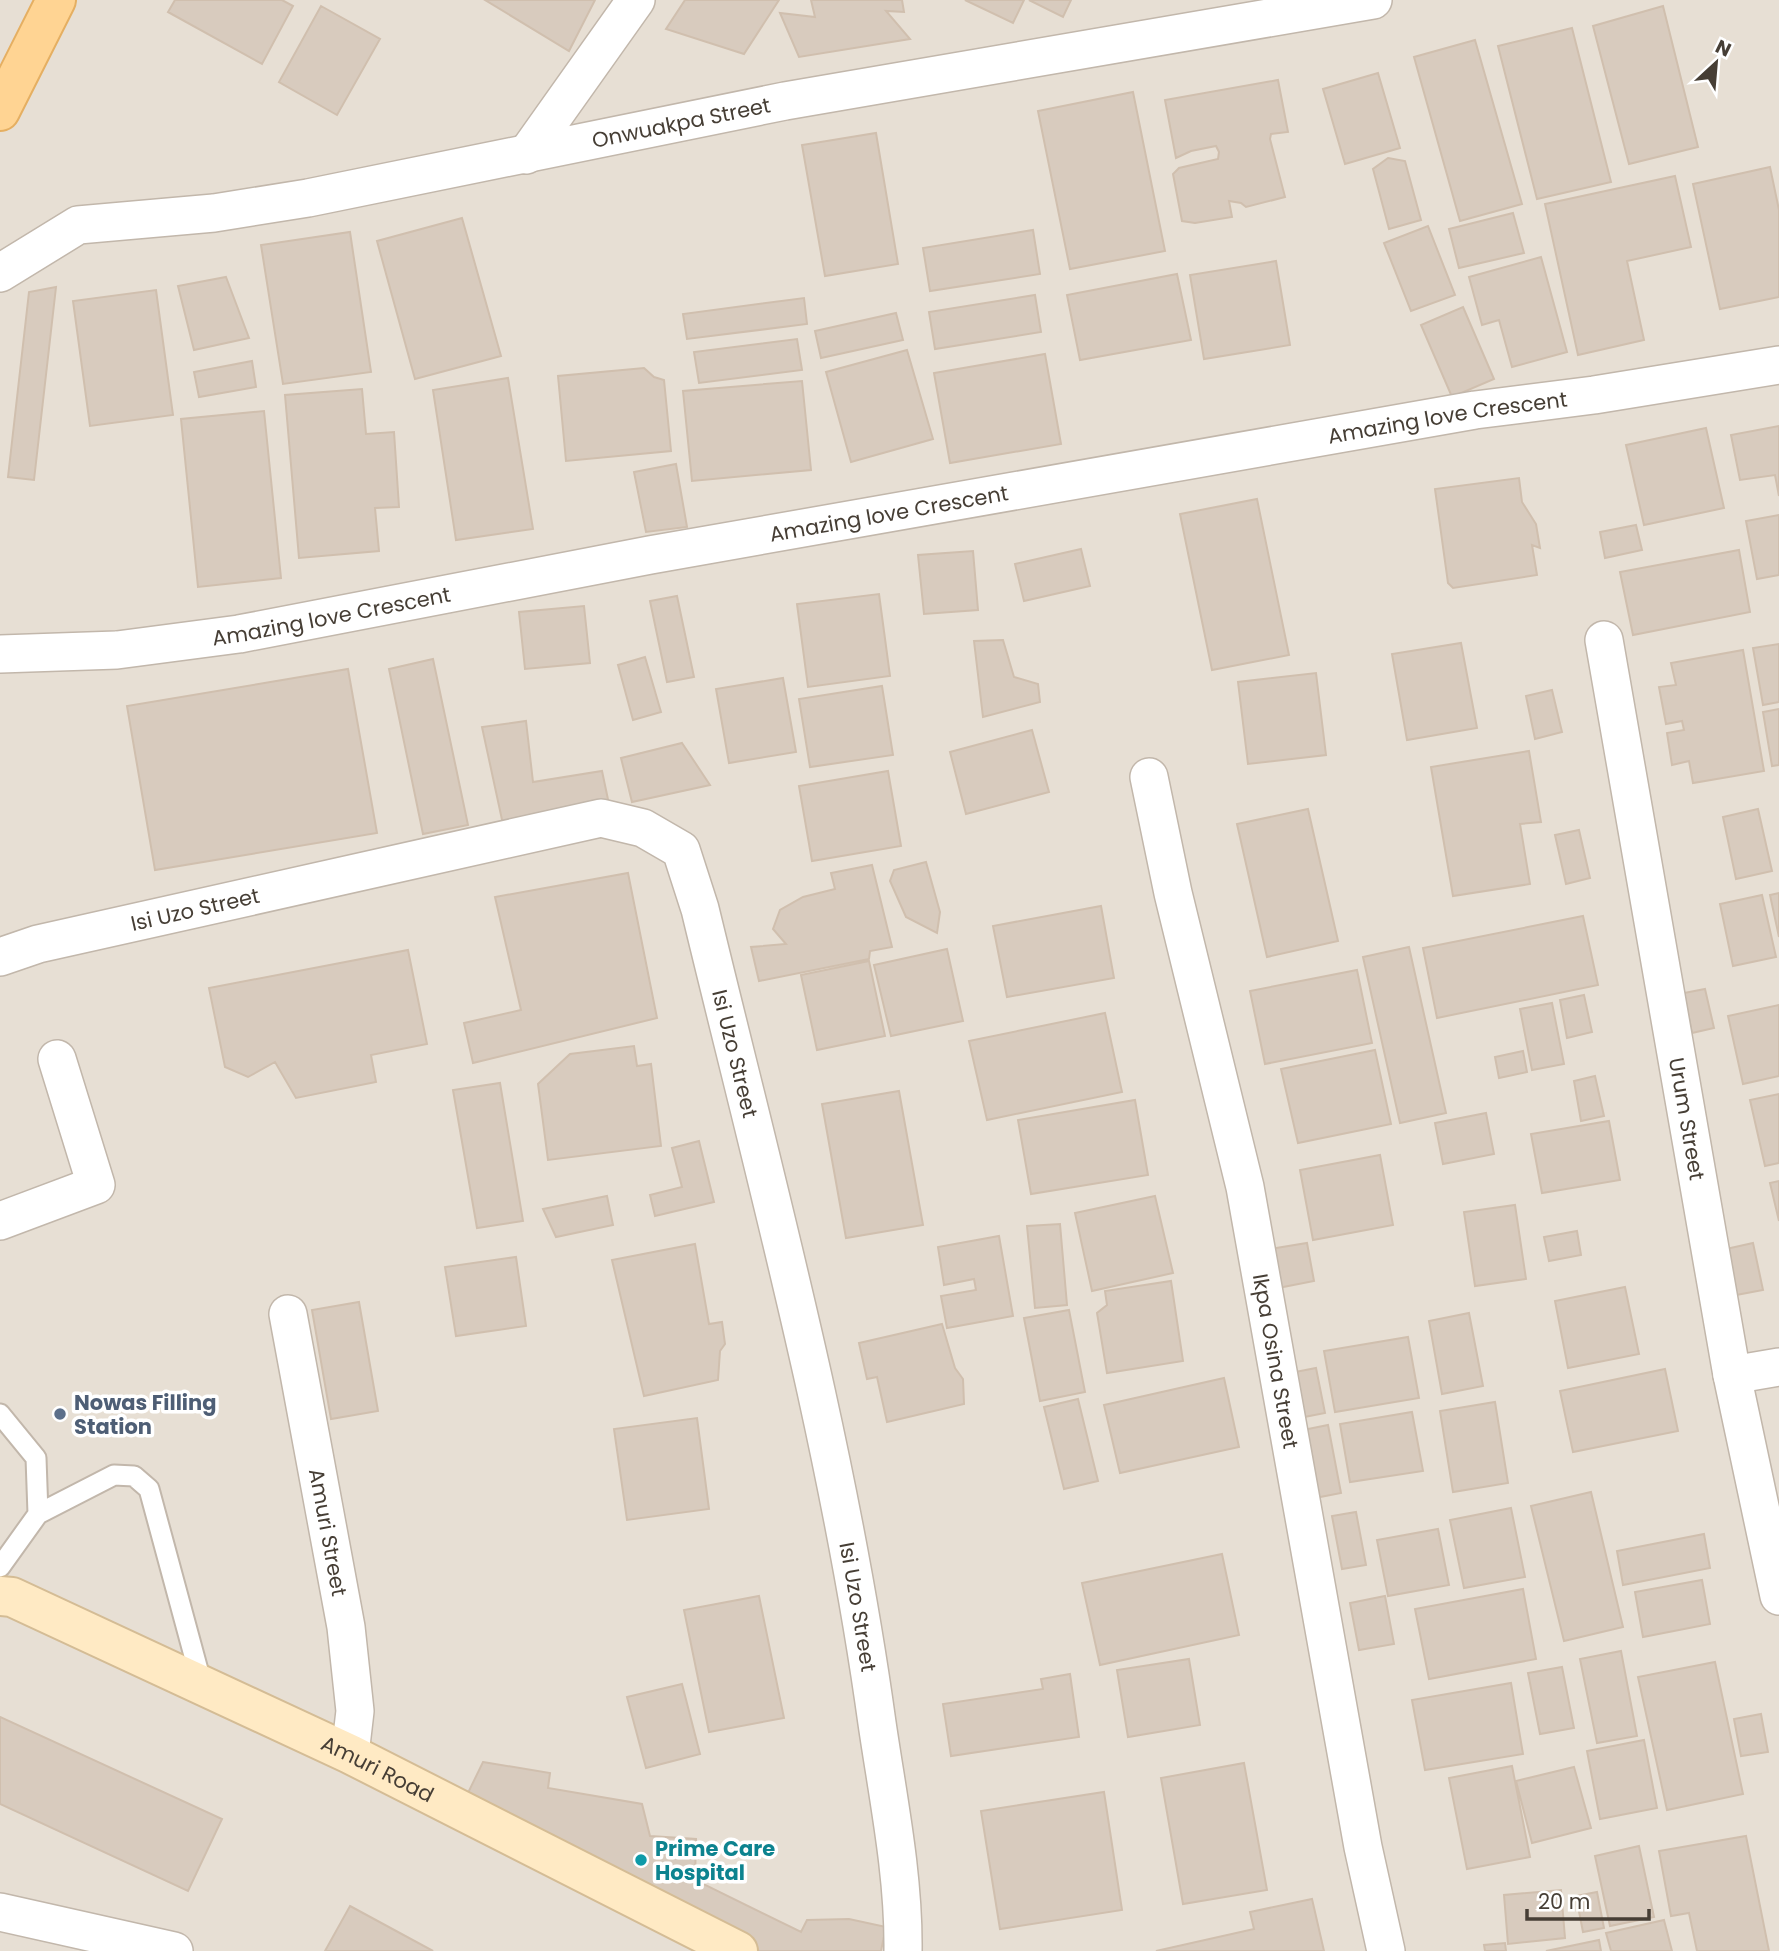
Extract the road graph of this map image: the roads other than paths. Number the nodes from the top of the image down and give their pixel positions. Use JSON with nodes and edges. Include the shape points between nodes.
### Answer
{"nodes":[{"id":1,"x":56,"y":0,"type":"edge"},
{"id":2,"x":636,"y":0,"type":"edge"},
{"id":3,"x":1373,"y":0,"type":"edge"},
{"id":4,"x":1253,"y":11,"type":"edge"},
{"id":5,"x":1,"y":105,"type":"edge"},
{"id":6,"x":526,"y":155,"type":"junction"},
{"id":7,"x":0,"y":273,"type":"edge"},
{"id":8,"x":1779,"y":365,"type":"edge"},
{"id":9,"x":1604,"y":640,"type":"dead end"},
{"id":10,"x":0,"y":654,"type":"edge"},
{"id":11,"x":1149,"y":777,"type":"dead end"},
{"id":12,"x":0,"y":957,"type":"edge"},
{"id":13,"x":57,"y":1059,"type":"dead end"},
{"id":14,"x":0,"y":1221,"type":"edge"},
{"id":15,"x":288,"y":1314,"type":"dead end"},
{"id":16,"x":1779,"y":1367,"type":"edge"},
{"id":17,"x":1732,"y":1376,"type":"junction"},
{"id":18,"x":0,"y":1414,"type":"edge"},
{"id":19,"x":38,"y":1514,"type":"junction"},
{"id":20,"x":3,"y":1586,"type":"edge"},
{"id":21,"x":1779,"y":1596,"type":"edge"},
{"id":22,"x":202,"y":1685,"type":"junction"},
{"id":23,"x":350,"y":1754,"type":"junction"},
{"id":24,"x":0,"y":1912,"type":"edge"},
{"id":25,"x":174,"y":1951,"type":"edge"},
{"id":26,"x":738,"y":1951,"type":"edge"},
{"id":27,"x":903,"y":1951,"type":"edge"},
{"id":28,"x":1386,"y":1951,"type":"edge"}],
"edges":[{"from":1,"to":5,"type":"main road"},
{"from":2,"to":6,"type":"street"},
{"from":3,"to":4,"type":"street","name":"Onwuakpa Street"},
{"from":4,"to":6,"type":"street","name":"Onwuakpa Street"},
{"from":6,"to":7,"type":"street","name":"Onwuakpa Street","via":[[228,211],[78,225]]},
{"from":8,"to":10,"type":"street","name":"Amazing love Crescent","via":[[1475,410],[650,555],[239,634],[117,650]]},
{"from":9,"to":17,"type":"street","name":"Urum Street"},
{"from":11,"to":28,"type":"street","name":"Ikpa Osina Street","via":[[1245,1186],[1363,1847]]},
{"from":12,"to":27,"type":"street","name":"Isi Uzo Street","via":[[287,886],[601,818],[643,828],[681,850],[701,909],[806,1348],[863,1629],[900,1886]]},
{"from":13,"to":14,"type":"street","via":[[96,1185]]},
{"from":15,"to":23,"type":"street","name":"Amuri Street","via":[[346,1627],[355,1711]]},
{"from":16,"to":17,"type":"street"},
{"from":17,"to":21,"type":"street","name":"Urum Street"},
{"from":18,"to":19,"type":"lane","via":[[36,1458]]},
{"from":19,"to":20,"type":"lane"},
{"from":19,"to":22,"type":"lane","via":[[114,1475],[134,1476],[149,1489]]},
{"from":20,"to":22,"type":"main road","name":"Amuri Road"},
{"from":22,"to":23,"type":"main road","name":"Amuri Road"},
{"from":23,"to":26,"type":"main road","name":"Amuri Road"},
{"from":24,"to":25,"type":"street"}]}
